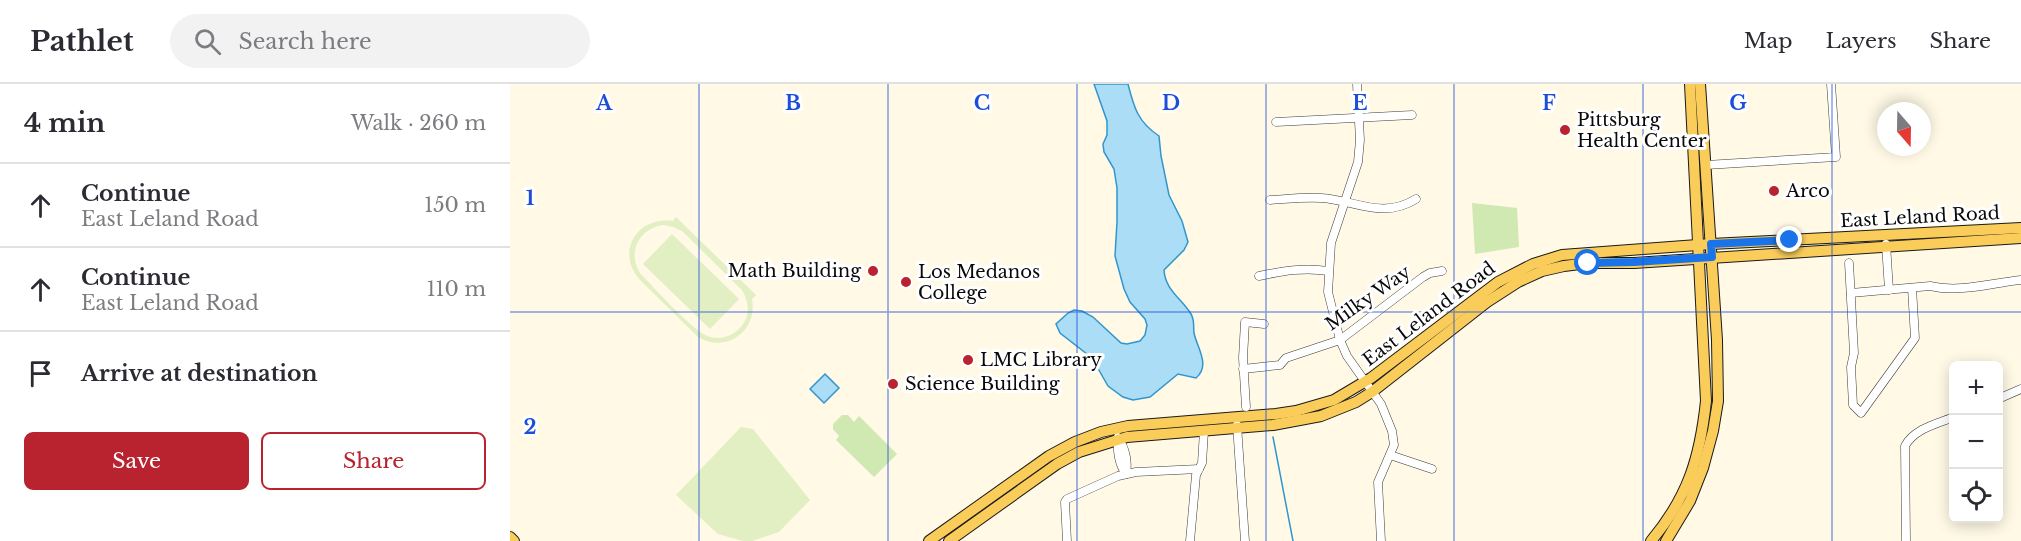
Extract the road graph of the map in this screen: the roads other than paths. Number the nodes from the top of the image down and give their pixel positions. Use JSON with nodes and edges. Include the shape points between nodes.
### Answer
{"nodes":[{"id":1,"x":1357,"y":84,"type":"edge"},
{"id":2,"x":1690,"y":84,"type":"edge"},
{"id":3,"x":1700,"y":84,"type":"edge"},
{"id":4,"x":1831,"y":84,"type":"edge"},
{"id":5,"x":1412,"y":115,"type":"dead end"},
{"id":6,"x":1359,"y":119,"type":"junction"},
{"id":7,"x":1276,"y":122,"type":"dead end"},
{"id":8,"x":1706,"y":165,"type":"junction"},
{"id":9,"x":1416,"y":199,"type":"dead end"},
{"id":10,"x":1270,"y":200,"type":"dead end"},
{"id":11,"x":1344,"y":203,"type":"junction"},
{"id":12,"x":2021,"y":228,"type":"edge"},
{"id":13,"x":2021,"y":238,"type":"edge"},
{"id":14,"x":1886,"y":241,"type":"junction"},
{"id":15,"x":1699,"y":244,"type":"junction"},
{"id":16,"x":1711,"y":244,"type":"junction"},
{"id":17,"x":1712,"y":257,"type":"junction"},
{"id":18,"x":1700,"y":258,"type":"junction"},
{"id":19,"x":1850,"y":263,"type":"dead end"},
{"id":20,"x":1328,"y":270,"type":"junction"},
{"id":21,"x":1442,"y":271,"type":"dead end"},
{"id":22,"x":1259,"y":276,"type":"dead end"},
{"id":23,"x":2021,"y":280,"type":"edge"},
{"id":24,"x":1912,"y":288,"type":"junction"},
{"id":25,"x":1889,"y":290,"type":"junction"},
{"id":26,"x":1851,"y":293,"type":"junction"},
{"id":27,"x":1264,"y":324,"type":"dead end"},
{"id":28,"x":1340,"y":340,"type":"junction"},
{"id":29,"x":1243,"y":369,"type":"junction"},
{"id":30,"x":1368,"y":387,"type":"junction"},
{"id":31,"x":2021,"y":388,"type":"edge"},
{"id":32,"x":2003,"y":397,"type":"edge"},
{"id":33,"x":1246,"y":407,"type":"dead end"},
{"id":34,"x":1949,"y":419,"type":"edge"},
{"id":35,"x":1237,"y":423,"type":"junction"},
{"id":36,"x":1204,"y":430,"type":"junction"},
{"id":37,"x":1117,"y":434,"type":"junction"},
{"id":38,"x":1390,"y":455,"type":"junction"},
{"id":39,"x":1199,"y":469,"type":"junction"},
{"id":40,"x":1432,"y":469,"type":"dead end"},
{"id":41,"x":1126,"y":474,"type":"junction"},
{"id":42,"x":510,"y":537,"type":"edge"},
{"id":43,"x":514,"y":541,"type":"edge"},
{"id":44,"x":929,"y":541,"type":"edge"},
{"id":45,"x":949,"y":541,"type":"edge"},
{"id":46,"x":1067,"y":541,"type":"edge"},
{"id":47,"x":1190,"y":541,"type":"edge"},
{"id":48,"x":1245,"y":541,"type":"edge"},
{"id":49,"x":1381,"y":541,"type":"edge"},
{"id":50,"x":1651,"y":541,"type":"edge"},
{"id":51,"x":1666,"y":541,"type":"edge"},
{"id":52,"x":1906,"y":541,"type":"edge"}],
"edges":[{"from":1,"to":6,"type":"street"},
{"from":2,"to":15,"type":"main road"},
{"from":3,"to":8,"type":"main road"},
{"from":4,"to":8,"type":"street","via":[[1836,157]]},
{"from":5,"to":6,"type":"street"},
{"from":6,"to":7,"type":"street"},
{"from":6,"to":11,"type":"street","via":[[1358,162]]},
{"from":8,"to":16,"type":"main road"},
{"from":9,"to":11,"type":"street","via":[[1385,209]]},
{"from":10,"to":11,"type":"street","via":[[1323,198]]},
{"from":11,"to":20,"type":"street","via":[[1331,243]]},
{"from":12,"to":14,"type":"main road","name":"East Leland Road"},
{"from":13,"to":14,"type":"main road","name":"East Leland Road"},
{"from":14,"to":16,"type":"main road","name":"East Leland Road"},
{"from":14,"to":17,"type":"main road","name":"East Leland Road"},
{"from":14,"to":25,"type":"street"},
{"from":15,"to":16,"type":"main road","name":"East Leland Road"},
{"from":15,"to":18,"type":"main road"},
{"from":15,"to":30,"type":"main road","name":"East Leland Road","via":[[1570,254],[1527,266],[1491,286]]},
{"from":16,"to":17,"type":"main road"},
{"from":17,"to":18,"type":"main road","name":"East Leland Road"},
{"from":17,"to":51,"type":"main road","via":[[1718,401],[1703,468],[1690,501]]},
{"from":18,"to":30,"type":"main road","name":"East Leland Road","via":[[1578,264],[1534,274],[1487,302]]},
{"from":18,"to":50,"type":"main road","via":[[1706,401],[1703,433],[1680,500]]},
{"from":19,"to":26,"type":"street"},
{"from":20,"to":22,"type":"street","via":[[1301,269]]},
{"from":20,"to":28,"type":"street","via":[[1328,292]]},
{"from":21,"to":28,"type":"street","name":"Milky Way","via":[[1423,277]]},
{"from":23,"to":24,"type":"street","via":[[1966,289]]},
{"from":24,"to":25,"type":"street"},
{"from":24,"to":26,"type":"street","via":[[1915,338],[1861,413],[1854,405]]},
{"from":25,"to":26,"type":"street"},
{"from":27,"to":29,"type":"street","via":[[1245,322]]},
{"from":28,"to":29,"type":"street","name":"Milky Way","via":[[1286,358],[1280,365]]},
{"from":28,"to":30,"type":"street"},
{"from":29,"to":33,"type":"street"},
{"from":30,"to":35,"type":"main road","name":"East Leland Road","via":[[1356,402],[1321,416],[1287,424]]},
{"from":30,"to":38,"type":"street","via":[[1381,404],[1392,431],[1394,445]]},
{"from":31,"to":32,"type":"street"},
{"from":34,"to":52,"type":"street","via":[[1916,432],[1905,446]]},
{"from":35,"to":36,"type":"main road","name":"East Leland Road"},
{"from":35,"to":37,"type":"main road","name":"East Leland Road","via":[[1128,426]]},
{"from":35,"to":48,"type":"street"},
{"from":36,"to":37,"type":"main road","name":"East Leland Road"},
{"from":36,"to":39,"type":"street"},
{"from":37,"to":41,"type":"street","via":[[1121,467]]},
{"from":37,"to":44,"type":"main road","name":"East Leland Road","via":[[1075,442],[1049,456]]},
{"from":37,"to":45,"type":"main road","name":"East Leland Road","via":[[1057,464]]},
{"from":38,"to":40,"type":"street"},
{"from":38,"to":49,"type":"street","via":[[1378,482]]},
{"from":39,"to":41,"type":"street"},
{"from":39,"to":47,"type":"street"},
{"from":41,"to":46,"type":"street","via":[[1067,499]]},
{"from":42,"to":43,"type":"main road"}]}
